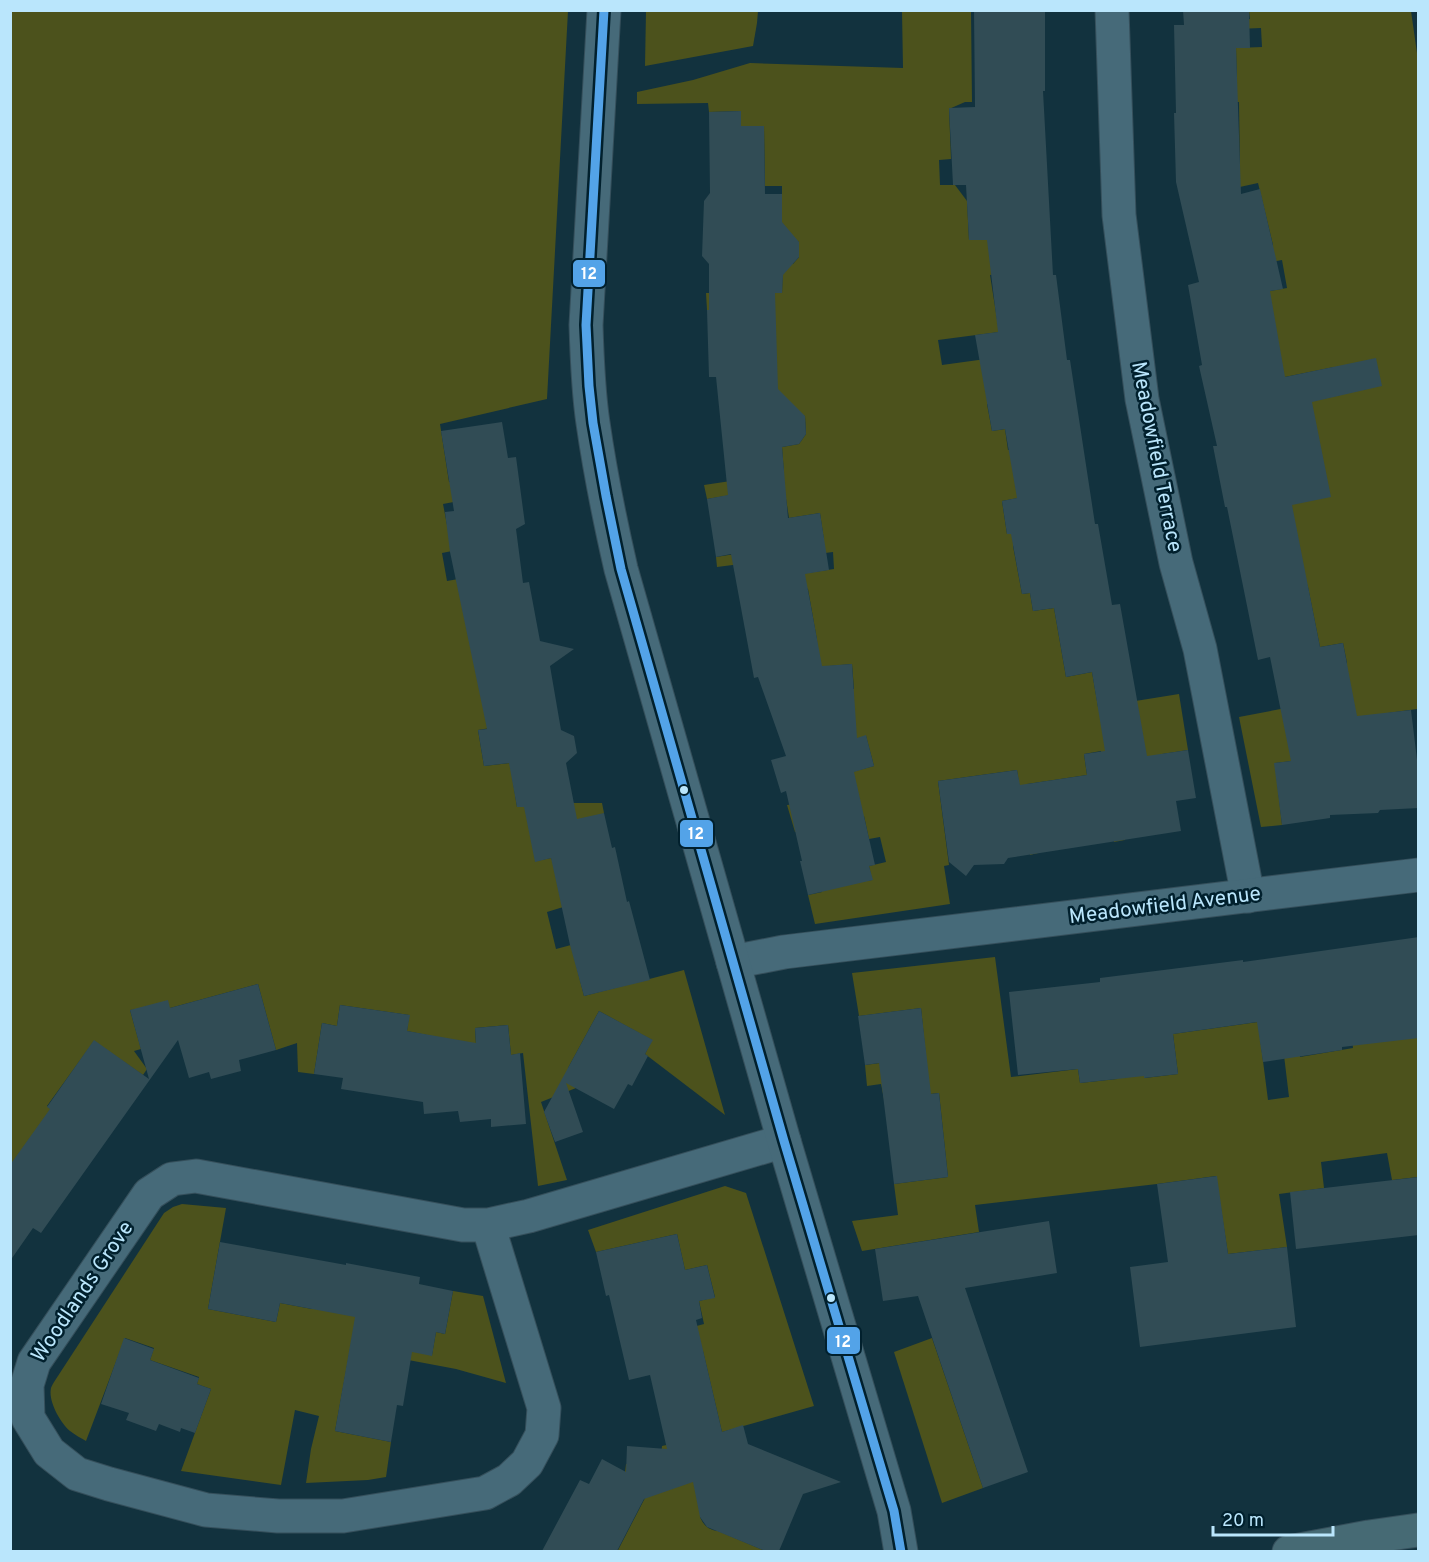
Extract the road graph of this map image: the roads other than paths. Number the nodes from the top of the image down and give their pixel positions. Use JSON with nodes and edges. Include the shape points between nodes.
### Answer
{"nodes":[{"id":1,"x":604,"y":10,"type":"edge"},
{"id":2,"x":1112,"y":10,"type":"edge"},
{"id":3,"x":1419,"y":875,"type":"edge"},
{"id":4,"x":1248,"y":896,"type":"junction"},
{"id":5,"x":733,"y":962,"type":"junction"},
{"id":6,"x":784,"y":1141,"type":"junction"},
{"id":7,"x":488,"y":1225,"type":"junction"},
{"id":8,"x":1419,"y":1530,"type":"edge"},
{"id":9,"x":1369,"y":1544,"type":"edge"},
{"id":10,"x":901,"y":1551,"type":"edge"},
{"id":11,"x":1289,"y":1551,"type":"edge"}],
"edges":[{"from":1,"to":5,"type":"street","via":[[586,325],[593,423],[621,569]]},
{"from":2,"to":4,"type":"street","name":"Meadowfield Terrace","via":[[1119,215],[1142,399],[1176,563],[1200,649]]},
{"from":3,"to":4,"type":"street","name":"Meadowfield Avenue"},
{"from":4,"to":5,"type":"street","name":"Meadowfield Avenue","via":[[784,952]]},
{"from":5,"to":6,"type":"street"},
{"from":6,"to":7,"type":"street","name":"Woodlands Grove"},
{"from":6,"to":10,"type":"street","via":[[894,1511]]},
{"from":7,"to":7,"type":"street","name":"Woodlands Grove","via":[[544,1408],[542,1435],[527,1463],[509,1480],[485,1493],[343,1516],[278,1516],[206,1509],[77,1474],[49,1452],[28,1418],[27,1385],[34,1362],[149,1194],[172,1179],[196,1176],[463,1225]]},
{"from":8,"to":9,"type":"main road"},
{"from":9,"to":11,"type":"main road"}]}
